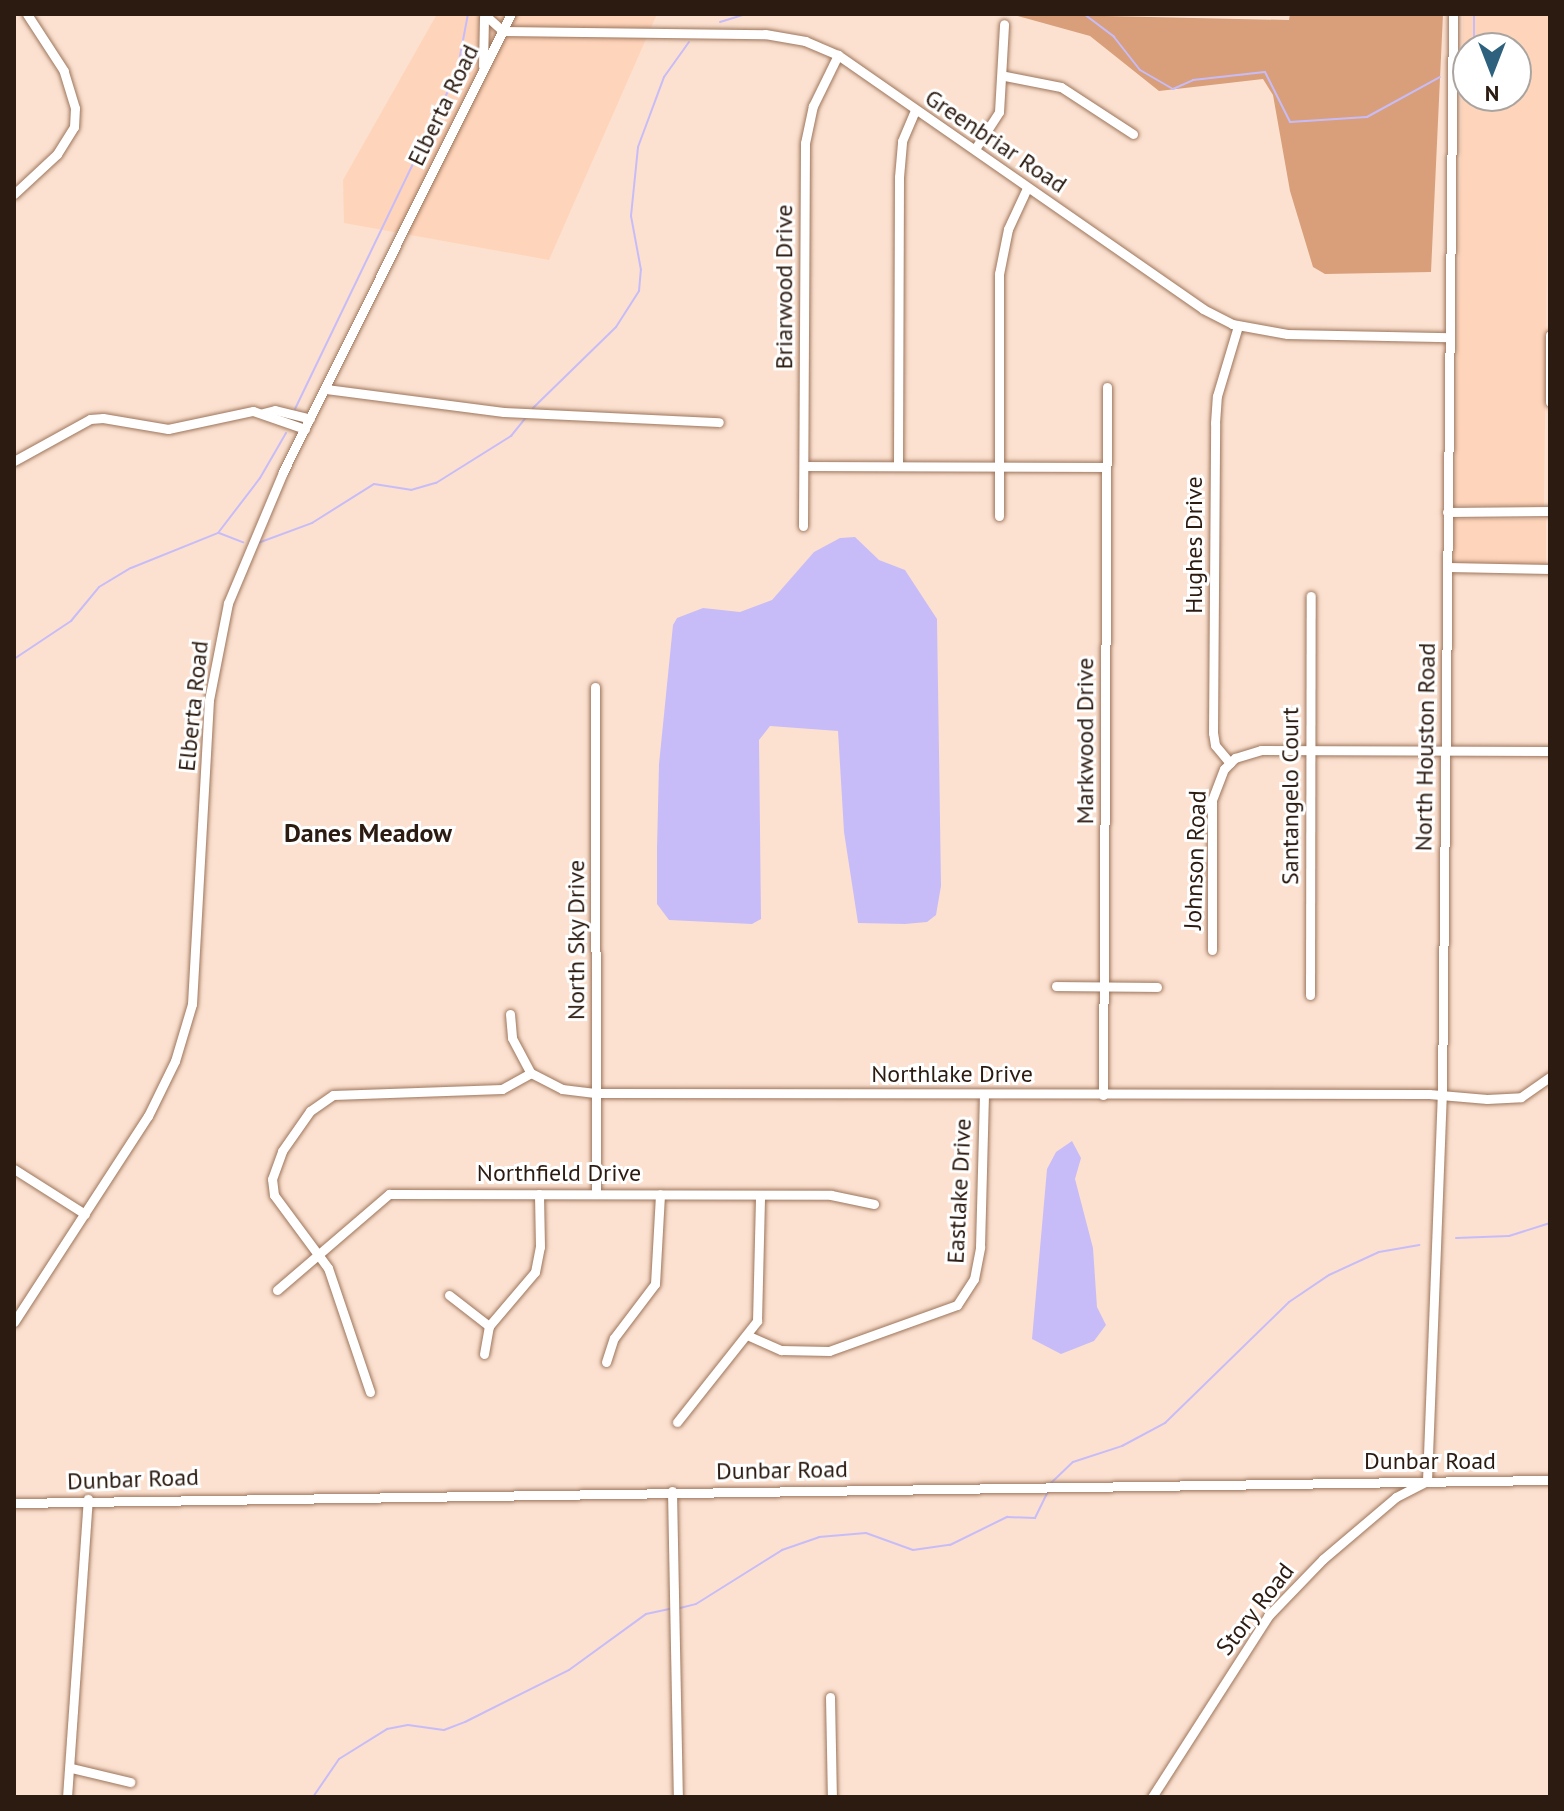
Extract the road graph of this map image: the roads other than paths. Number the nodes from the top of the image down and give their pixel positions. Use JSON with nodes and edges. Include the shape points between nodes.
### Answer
{"nodes":[{"id":1,"x":27,"y":14,"type":"edge"},
{"id":2,"x":511,"y":14,"type":"edge"},
{"id":3,"x":1453,"y":14,"type":"edge"},
{"id":4,"x":484,"y":16,"type":"edge"},
{"id":5,"x":1004,"y":24,"type":"dead end"},
{"id":6,"x":503,"y":31,"type":"junction"},
{"id":7,"x":838,"y":55,"type":"junction"},
{"id":8,"x":483,"y":67,"type":"junction"},
{"id":9,"x":1005,"y":76,"type":"junction"},
{"id":10,"x":915,"y":111,"type":"junction"},
{"id":11,"x":1133,"y":134,"type":"dead end"},
{"id":12,"x":975,"y":149,"type":"junction"},
{"id":13,"x":1027,"y":188,"type":"junction"},
{"id":14,"x":14,"y":194,"type":"edge"},
{"id":15,"x":1238,"y":326,"type":"junction"},
{"id":16,"x":1550,"y":335,"type":"edge"},
{"id":17,"x":1450,"y":337,"type":"junction"},
{"id":18,"x":1107,"y":387,"type":"dead end"},
{"id":19,"x":326,"y":389,"type":"junction"},
{"id":20,"x":1550,"y":402,"type":"edge"},
{"id":21,"x":719,"y":422,"type":"dead end"},
{"id":22,"x":308,"y":424,"type":"junction"},
{"id":23,"x":14,"y":461,"type":"edge"},
{"id":24,"x":898,"y":465,"type":"junction"},
{"id":25,"x":999,"y":465,"type":"junction"},
{"id":26,"x":804,"y":466,"type":"junction"},
{"id":27,"x":1106,"y":467,"type":"junction"},
{"id":28,"x":1550,"y":511,"type":"edge"},
{"id":29,"x":1447,"y":512,"type":"junction"},
{"id":30,"x":999,"y":516,"type":"dead end"},
{"id":31,"x":803,"y":526,"type":"dead end"},
{"id":32,"x":1448,"y":567,"type":"junction"},
{"id":33,"x":1550,"y":569,"type":"edge"},
{"id":34,"x":1311,"y":596,"type":"dead end"},
{"id":35,"x":595,"y":687,"type":"dead end"},
{"id":36,"x":1444,"y":750,"type":"junction"},
{"id":37,"x":1310,"y":751,"type":"junction"},
{"id":38,"x":1550,"y":751,"type":"edge"},
{"id":39,"x":1230,"y":763,"type":"junction"},
{"id":40,"x":1212,"y":950,"type":"dead end"},
{"id":41,"x":1056,"y":986,"type":"dead end"},
{"id":42,"x":1104,"y":986,"type":"junction"},
{"id":43,"x":1157,"y":987,"type":"dead end"},
{"id":44,"x":1310,"y":995,"type":"dead end"},
{"id":45,"x":510,"y":1014,"type":"dead end"},
{"id":46,"x":531,"y":1073,"type":"junction"},
{"id":47,"x":1550,"y":1077,"type":"edge"},
{"id":48,"x":597,"y":1093,"type":"junction"},
{"id":49,"x":984,"y":1094,"type":"junction"},
{"id":50,"x":1103,"y":1095,"type":"junction"},
{"id":51,"x":1442,"y":1095,"type":"junction"},
{"id":52,"x":14,"y":1169,"type":"edge"},
{"id":53,"x":596,"y":1192,"type":"junction"},
{"id":54,"x":539,"y":1194,"type":"junction"},
{"id":55,"x":660,"y":1194,"type":"junction"},
{"id":56,"x":760,"y":1195,"type":"junction"},
{"id":57,"x":874,"y":1204,"type":"dead end"},
{"id":58,"x":85,"y":1214,"type":"junction"},
{"id":59,"x":320,"y":1253,"type":"junction"},
{"id":60,"x":277,"y":1290,"type":"dead end"},
{"id":61,"x":449,"y":1295,"type":"dead end"},
{"id":62,"x":14,"y":1300,"type":"edge"},
{"id":63,"x":24,"y":1306,"type":"junction"},
{"id":64,"x":14,"y":1320,"type":"edge"},
{"id":65,"x":489,"y":1326,"type":"junction"},
{"id":66,"x":749,"y":1336,"type":"junction"},
{"id":67,"x":484,"y":1354,"type":"dead end"},
{"id":68,"x":606,"y":1362,"type":"dead end"},
{"id":69,"x":370,"y":1392,"type":"dead end"},
{"id":70,"x":677,"y":1422,"type":"dead end"},
{"id":71,"x":1550,"y":1480,"type":"edge"},
{"id":72,"x":1427,"y":1481,"type":"junction"},
{"id":73,"x":672,"y":1491,"type":"junction"},
{"id":74,"x":88,"y":1499,"type":"junction"},
{"id":75,"x":14,"y":1503,"type":"edge"},
{"id":76,"x":830,"y":1697,"type":"dead end"},
{"id":77,"x":71,"y":1768,"type":"junction"},
{"id":78,"x":130,"y":1782,"type":"dead end"},
{"id":79,"x":67,"y":1797,"type":"edge"},
{"id":80,"x":678,"y":1797,"type":"edge"},
{"id":81,"x":832,"y":1797,"type":"edge"},
{"id":82,"x":1152,"y":1797,"type":"edge"}],
"edges":[{"from":1,"to":14,"type":"street","via":[[64,71],[75,108],[74,127],[62,147]]},
{"from":2,"to":6,"type":"street","name":"Elberta Road"},
{"from":3,"to":17,"type":"street","name":"North Houston Road"},
{"from":4,"to":6,"type":"street"},
{"from":4,"to":8,"type":"street"},
{"from":5,"to":9,"type":"street"},
{"from":6,"to":7,"type":"street","name":"Greenbriar Road","via":[[765,34],[805,41]]},
{"from":6,"to":8,"type":"street","name":"Elberta Road"},
{"from":7,"to":10,"type":"street","name":"Greenbriar Road"},
{"from":7,"to":26,"type":"street","name":"Briarwood Drive","via":[[813,106],[805,143]]},
{"from":8,"to":19,"type":"street","name":"Elberta Road"},
{"from":9,"to":11,"type":"street","via":[[1061,87]]},
{"from":9,"to":12,"type":"street","via":[[999,112]]},
{"from":10,"to":12,"type":"street","name":"Greenbriar Road"},
{"from":10,"to":24,"type":"street","via":[[902,141],[899,177]]},
{"from":12,"to":13,"type":"street","name":"Greenbriar Road"},
{"from":13,"to":15,"type":"street","name":"Greenbriar Road","via":[[1203,309]]},
{"from":13,"to":25,"type":"street","via":[[1008,229],[999,274]]},
{"from":15,"to":17,"type":"street","name":"Greenbriar Road","via":[[1287,334]]},
{"from":15,"to":39,"type":"street","name":"Hughes Drive","via":[[1217,396],[1215,423],[1213,733],[1215,745]]},
{"from":16,"to":20,"type":"street"},
{"from":17,"to":29,"type":"street","name":"North Houston Road"},
{"from":18,"to":27,"type":"street","name":"Markwood Drive"},
{"from":19,"to":21,"type":"street","via":[[504,412]]},
{"from":19,"to":22,"type":"street","name":"Elberta Road"},
{"from":22,"to":23,"type":"street","via":[[275,410],[168,429],[90,419]]},
{"from":22,"to":58,"type":"street","name":"Elberta Road","via":[[242,563],[213,669],[187,1027],[148,1116]]},
{"from":24,"to":25,"type":"street"},
{"from":24,"to":26,"type":"street"},
{"from":25,"to":27,"type":"street"},
{"from":25,"to":30,"type":"street"},
{"from":26,"to":31,"type":"street","name":"Briarwood Drive"},
{"from":27,"to":42,"type":"street","name":"Markwood Drive"},
{"from":28,"to":29,"type":"street"},
{"from":29,"to":32,"type":"street","name":"North Houston Road"},
{"from":32,"to":33,"type":"street"},
{"from":32,"to":36,"type":"street","name":"North Houston Road"},
{"from":34,"to":37,"type":"street","name":"Santangelo Court"},
{"from":35,"to":48,"type":"street","name":"North Sky Drive"},
{"from":36,"to":37,"type":"street","name":"Johnson Road"},
{"from":36,"to":38,"type":"street","name":"Johnson Road"},
{"from":36,"to":51,"type":"street","name":"North Houston Road"},
{"from":37,"to":39,"type":"street","name":"Johnson Road","via":[[1261,750]]},
{"from":37,"to":44,"type":"street","name":"Santangelo Court"},
{"from":39,"to":40,"type":"street","name":"Johnson Road","via":[[1212,800]]},
{"from":41,"to":42,"type":"street"},
{"from":42,"to":43,"type":"street"},
{"from":42,"to":50,"type":"street","name":"Markwood Drive"},
{"from":45,"to":46,"type":"street","via":[[512,1038]]},
{"from":46,"to":48,"type":"street","name":"Northlake Drive","via":[[554,1087]]},
{"from":46,"to":59,"type":"street","via":[[502,1089],[347,1091],[310,1111],[282,1151],[272,1179],[281,1210]]},
{"from":47,"to":51,"type":"street","name":"Northlake Drive","via":[[1521,1097]]},
{"from":48,"to":49,"type":"street","name":"Northlake Drive"},
{"from":48,"to":53,"type":"street","name":"North Sky Drive"},
{"from":49,"to":50,"type":"street","name":"Northlake Drive"},
{"from":49,"to":66,"type":"street","name":"Eastlake Drive","via":[[980,1247],[974,1279],[957,1305],[837,1350],[781,1350]]},
{"from":50,"to":51,"type":"street","name":"Northlake Drive"},
{"from":51,"to":72,"type":"street","name":"North Houston Road"},
{"from":52,"to":58,"type":"street"},
{"from":53,"to":54,"type":"street","name":"Northfield Drive"},
{"from":53,"to":55,"type":"street","name":"Northfield Drive"},
{"from":54,"to":59,"type":"street","name":"Northfield Drive","via":[[389,1194]]},
{"from":54,"to":65,"type":"street","via":[[535,1272]]},
{"from":55,"to":56,"type":"street","name":"Northfield Drive"},
{"from":55,"to":68,"type":"street","via":[[655,1284],[614,1338]]},
{"from":56,"to":57,"type":"street","name":"Northfield Drive","via":[[831,1195]]},
{"from":56,"to":66,"type":"street","via":[[760,1309]]},
{"from":58,"to":63,"type":"street","name":"Elberta Road"},
{"from":59,"to":60,"type":"street","name":"Northfield Drive"},
{"from":59,"to":69,"type":"street"},
{"from":61,"to":65,"type":"street"},
{"from":62,"to":63,"type":"street"},
{"from":63,"to":64,"type":"street","name":"Elberta Road"},
{"from":65,"to":67,"type":"street"},
{"from":66,"to":70,"type":"street"},
{"from":71,"to":72,"type":"street","name":"Dunbar Road"},
{"from":72,"to":73,"type":"street","name":"Dunbar Road"},
{"from":72,"to":82,"type":"street","name":"Story Road","via":[[1396,1497],[1323,1559],[1268,1616]]},
{"from":73,"to":74,"type":"street","name":"Dunbar Road"},
{"from":73,"to":80,"type":"street"},
{"from":74,"to":75,"type":"street","name":"Dunbar Road"},
{"from":74,"to":77,"type":"street"},
{"from":76,"to":81,"type":"street"},
{"from":77,"to":78,"type":"street"},
{"from":77,"to":79,"type":"street"}]}
